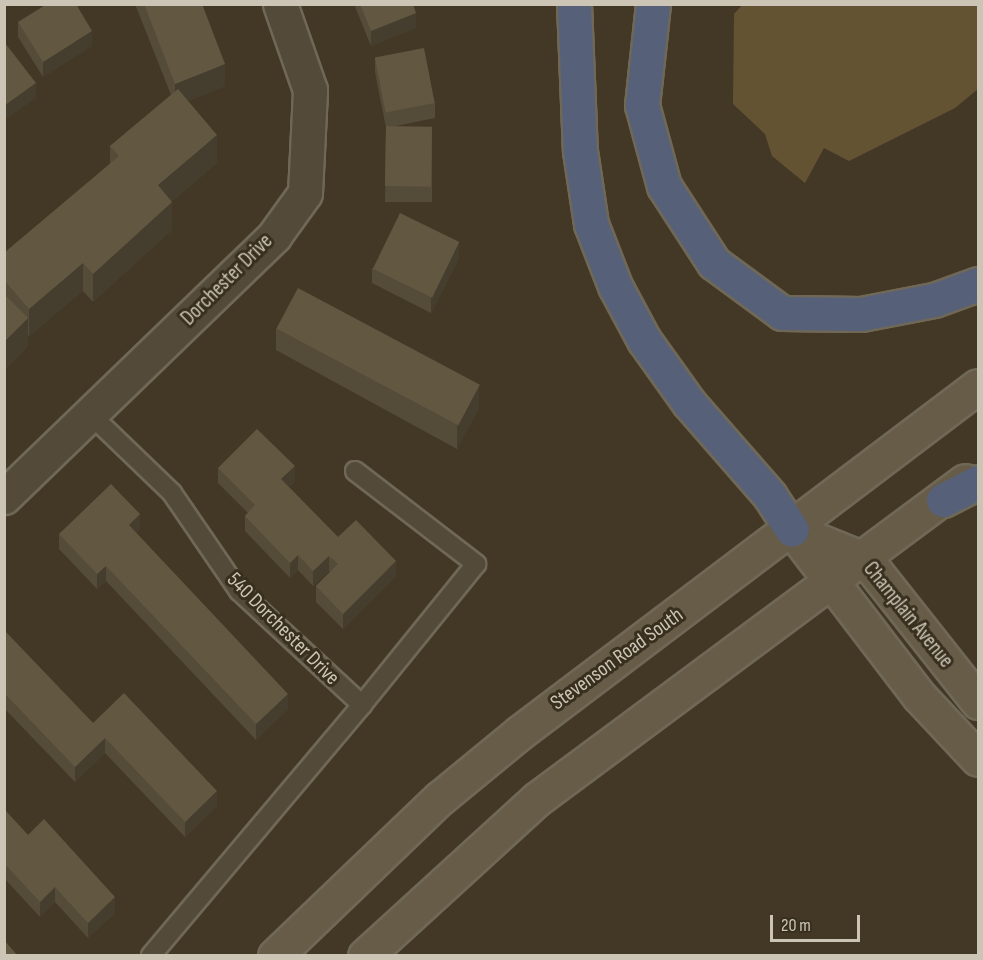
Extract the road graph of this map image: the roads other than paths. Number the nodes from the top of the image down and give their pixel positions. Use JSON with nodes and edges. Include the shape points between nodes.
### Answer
{"nodes":[{"id":1,"x":280,"y":4,"type":"edge"},
{"id":2,"x":574,"y":4,"type":"edge"},
{"id":3,"x":653,"y":4,"type":"edge"},
{"id":4,"x":978,"y":284,"type":"edge"},
{"id":5,"x":978,"y":386,"type":"edge"},
{"id":6,"x":90,"y":414,"type":"junction"},
{"id":7,"x":978,"y":468,"type":"edge"},
{"id":8,"x":355,"y":471,"type":"dead end"},
{"id":9,"x":978,"y":482,"type":"edge"},
{"id":10,"x":4,"y":497,"type":"edge"},
{"id":11,"x":943,"y":500,"type":"junction"},
{"id":12,"x":792,"y":530,"type":"junction"},
{"id":13,"x":866,"y":560,"type":"junction"},
{"id":14,"x":830,"y":586,"type":"junction"},
{"id":15,"x":978,"y":702,"type":"edge"},
{"id":16,"x":362,"y":705,"type":"junction"},
{"id":17,"x":978,"y":759,"type":"edge"},
{"id":18,"x":151,"y":956,"type":"edge"},
{"id":19,"x":275,"y":956,"type":"edge"},
{"id":20,"x":365,"y":956,"type":"edge"}],
"edges":[{"from":1,"to":6,"type":"street","name":"Dorchester Drive","via":[[310,90],[305,193],[274,236]]},
{"from":2,"to":12,"type":"highway","via":[[582,162],[591,224],[615,286],[644,340],[689,404],[770,496]]},
{"from":3,"to":4,"type":"highway","via":[[642,105],[664,186],[714,263],[782,313],[861,314],[934,300]]},
{"from":5,"to":12,"type":"main road","name":"Stevenson Road South"},
{"from":6,"to":10,"type":"street","name":"Dorchester Drive"},
{"from":6,"to":16,"type":"lane","name":"540 Dorchester Drive","via":[[172,493],[239,591]]},
{"from":7,"to":11,"type":"main road"},
{"from":8,"to":16,"type":"lane","via":[[476,564]]},
{"from":9,"to":11,"type":"highway"},
{"from":11,"to":13,"type":"main road"},
{"from":12,"to":13,"type":"main road","name":"Champlain Avenue"},
{"from":12,"to":14,"type":"main road","name":"Champlain Avenue"},
{"from":12,"to":19,"type":"main road","name":"Stevenson Road South","via":[[519,733],[440,798]]},
{"from":13,"to":14,"type":"main road"},
{"from":13,"to":15,"type":"main road","name":"Champlain Avenue"},
{"from":14,"to":17,"type":"main road","name":"Champlain Avenue","via":[[959,744]]},
{"from":14,"to":20,"type":"main road","via":[[537,799]]},
{"from":16,"to":18,"type":"lane"}]}
